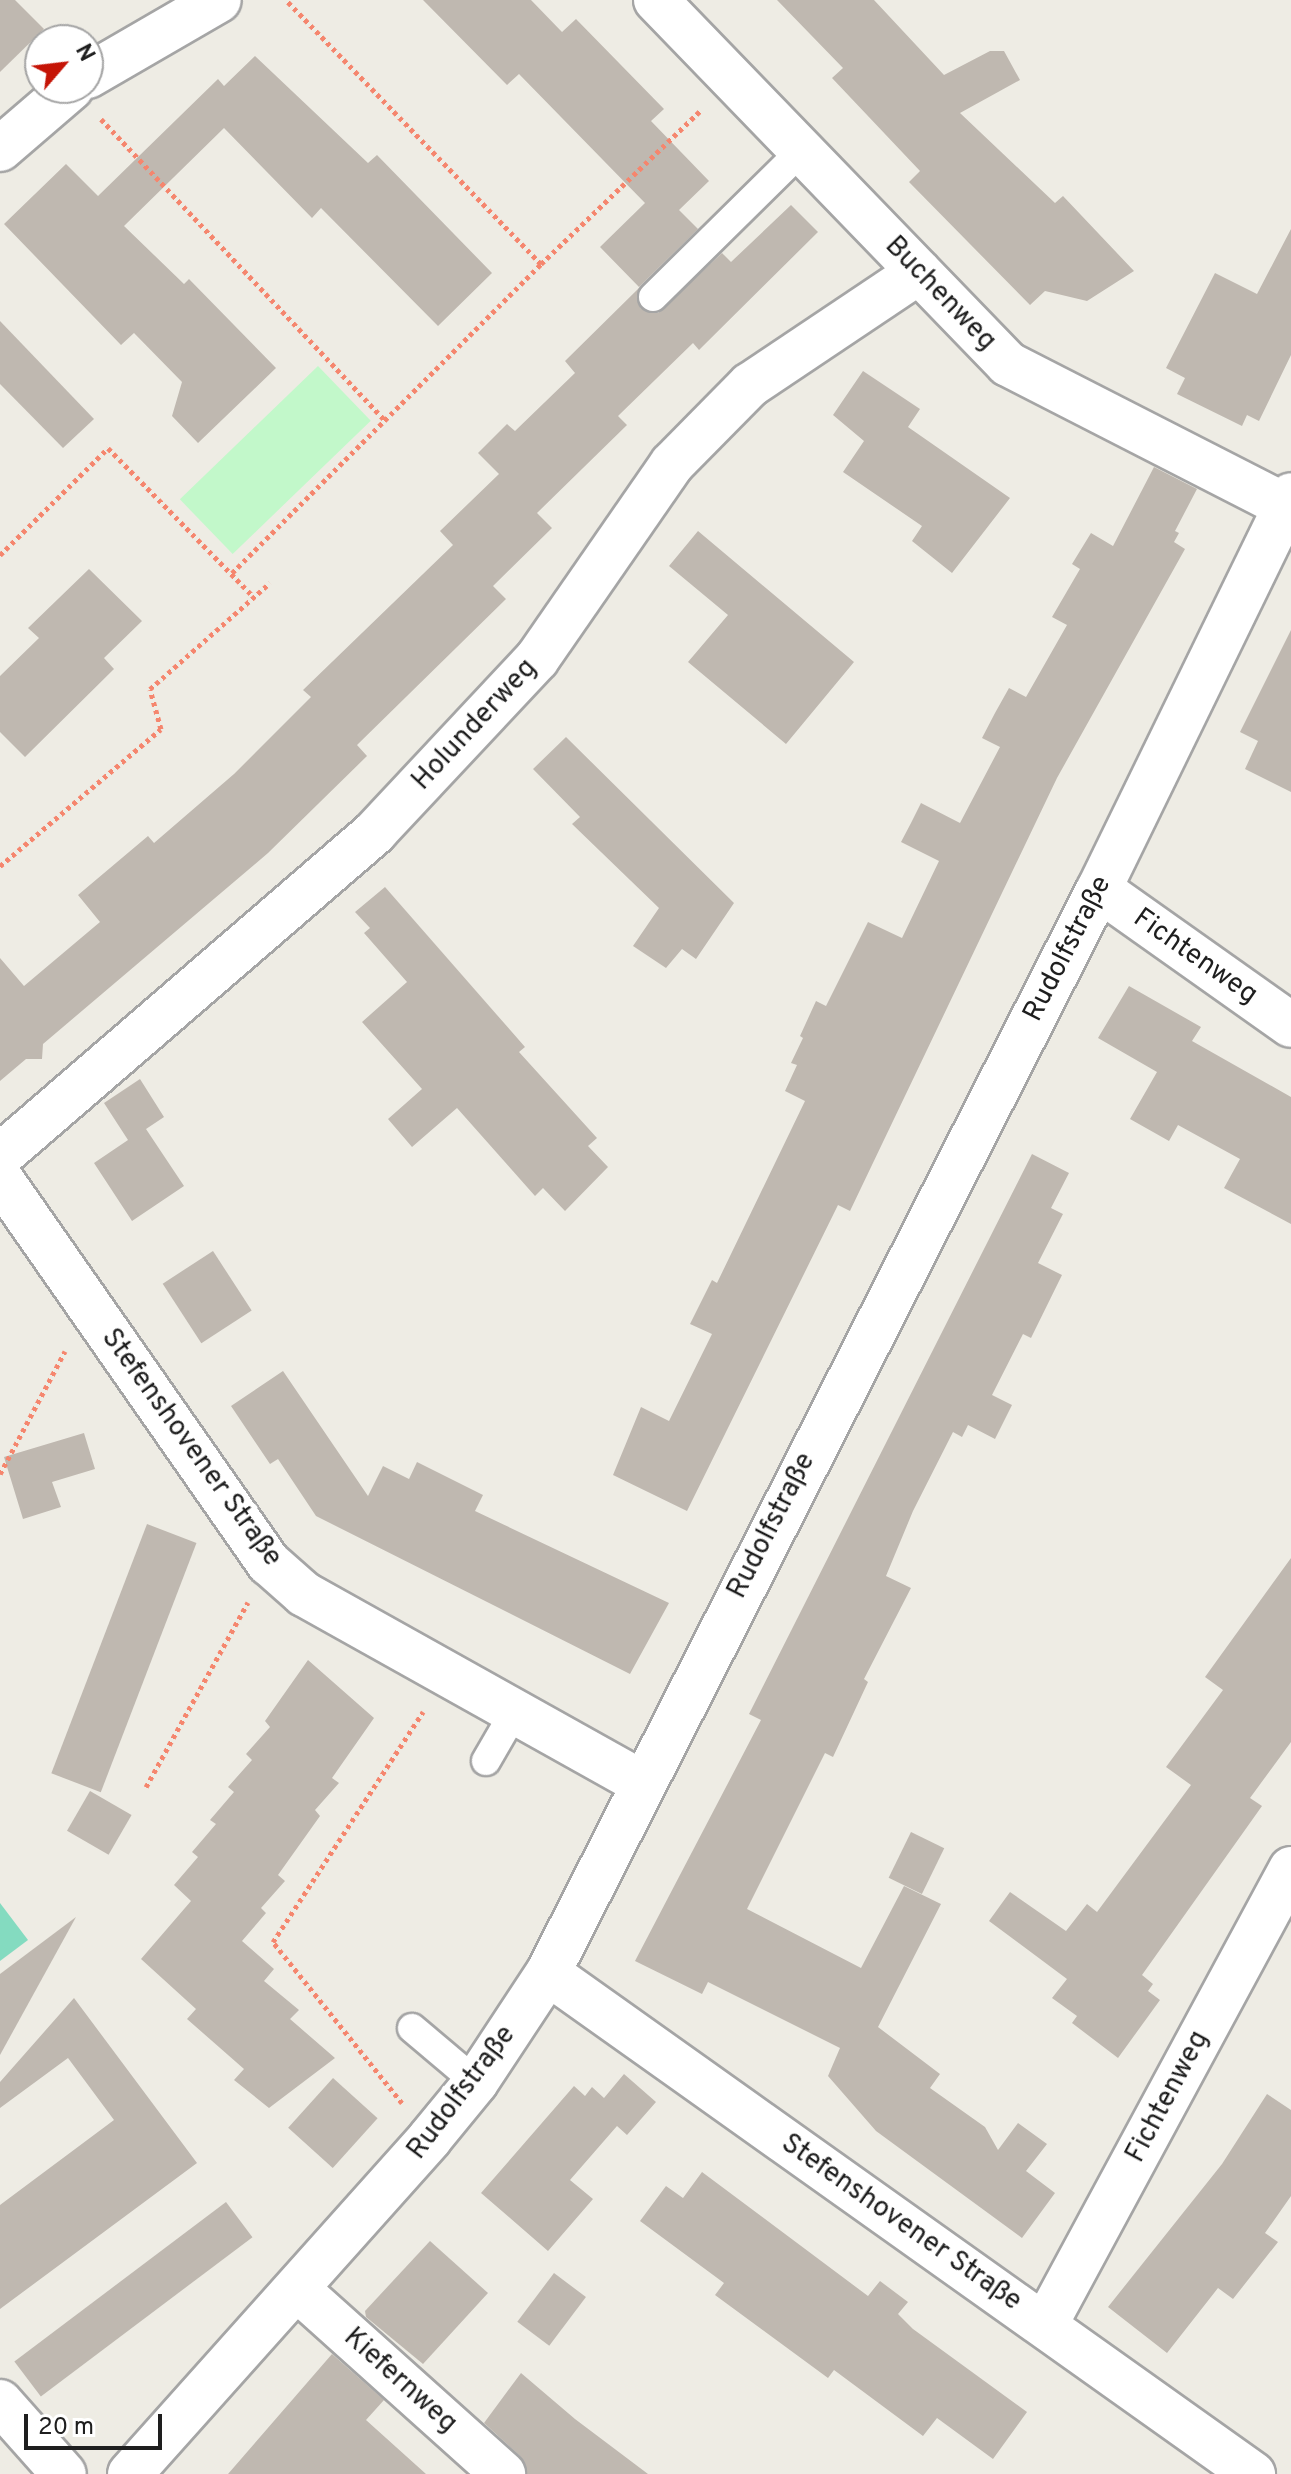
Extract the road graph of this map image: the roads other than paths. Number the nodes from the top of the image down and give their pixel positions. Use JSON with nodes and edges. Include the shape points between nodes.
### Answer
{"nodes":[{"id":1,"x":219,"y":0,"type":"edge"},
{"id":2,"x":656,"y":0,"type":"edge"},
{"id":3,"x":104,"y":78,"type":"edge"},
{"id":4,"x":66,"y":104,"type":"edge"},
{"id":5,"x":0,"y":149,"type":"edge"},
{"id":6,"x":802,"y":150,"type":"junction"},
{"id":7,"x":919,"y":272,"type":"junction"},
{"id":8,"x":653,"y":297,"type":"dead end"},
{"id":9,"x":1288,"y":500,"type":"edge"},
{"id":10,"x":1099,"y":889,"type":"junction"},
{"id":11,"x":1291,"y":1025,"type":"edge"},
{"id":12,"x":0,"y":1156,"type":"edge"},
{"id":13,"x":0,"y":1178,"type":"edge"},
{"id":14,"x":515,"y":1711,"type":"junction"},
{"id":15,"x":486,"y":1761,"type":"dead end"},
{"id":16,"x":641,"y":1782,"type":"junction"},
{"id":17,"x":1291,"y":1869,"type":"edge"},
{"id":18,"x":548,"y":1973,"type":"junction"},
{"id":19,"x":412,"y":2028,"type":"dead end"},
{"id":20,"x":476,"y":2082,"type":"junction"},
{"id":21,"x":297,"y":2289,"type":"junction"},
{"id":22,"x":1045,"y":2325,"type":"junction"},
{"id":23,"x":0,"y":2402,"type":"edge"},
{"id":24,"x":64,"y":2474,"type":"edge"},
{"id":25,"x":130,"y":2474,"type":"edge"},
{"id":26,"x":503,"y":2474,"type":"edge"},
{"id":27,"x":1253,"y":2474,"type":"edge"}],
"edges":[{"from":1,"to":3,"type":"street"},
{"from":2,"to":6,"type":"street","name":"Buchenweg"},
{"from":4,"to":5,"type":"street"},
{"from":6,"to":7,"type":"street","name":"Buchenweg"},
{"from":6,"to":8,"type":"lane"},
{"from":7,"to":9,"type":"street","name":"Buchenweg","via":[[1008,364]]},
{"from":7,"to":12,"type":"street","name":"Holunderweg","via":[[750,385],[672,464],[537,659],[375,832]]},
{"from":9,"to":10,"type":"street","name":"Rudolfstraße"},
{"from":10,"to":11,"type":"street","name":"Fichtenweg"},
{"from":10,"to":16,"type":"street","name":"Rudolfstraße"},
{"from":13,"to":14,"type":"street","name":"Stefenshovener Straße","via":[[269,1563],[304,1594]]},
{"from":14,"to":15,"type":"lane"},
{"from":14,"to":16,"type":"street","name":"Stefenshovener Straße"},
{"from":16,"to":18,"type":"street","name":"Rudolfstraße"},
{"from":17,"to":22,"type":"street","name":"Fichtenweg"},
{"from":18,"to":20,"type":"street","name":"Rudolfstraße"},
{"from":18,"to":22,"type":"street","name":"Stefenshovener Straße"},
{"from":19,"to":20,"type":"lane"},
{"from":20,"to":21,"type":"street","name":"Rudolfstraße"},
{"from":21,"to":25,"type":"street","name":"Rudolfstraße"},
{"from":21,"to":26,"type":"street","name":"Kiefernweg"},
{"from":22,"to":27,"type":"street","name":"Stefenshovener Straße"},
{"from":23,"to":24,"type":"street"}]}
